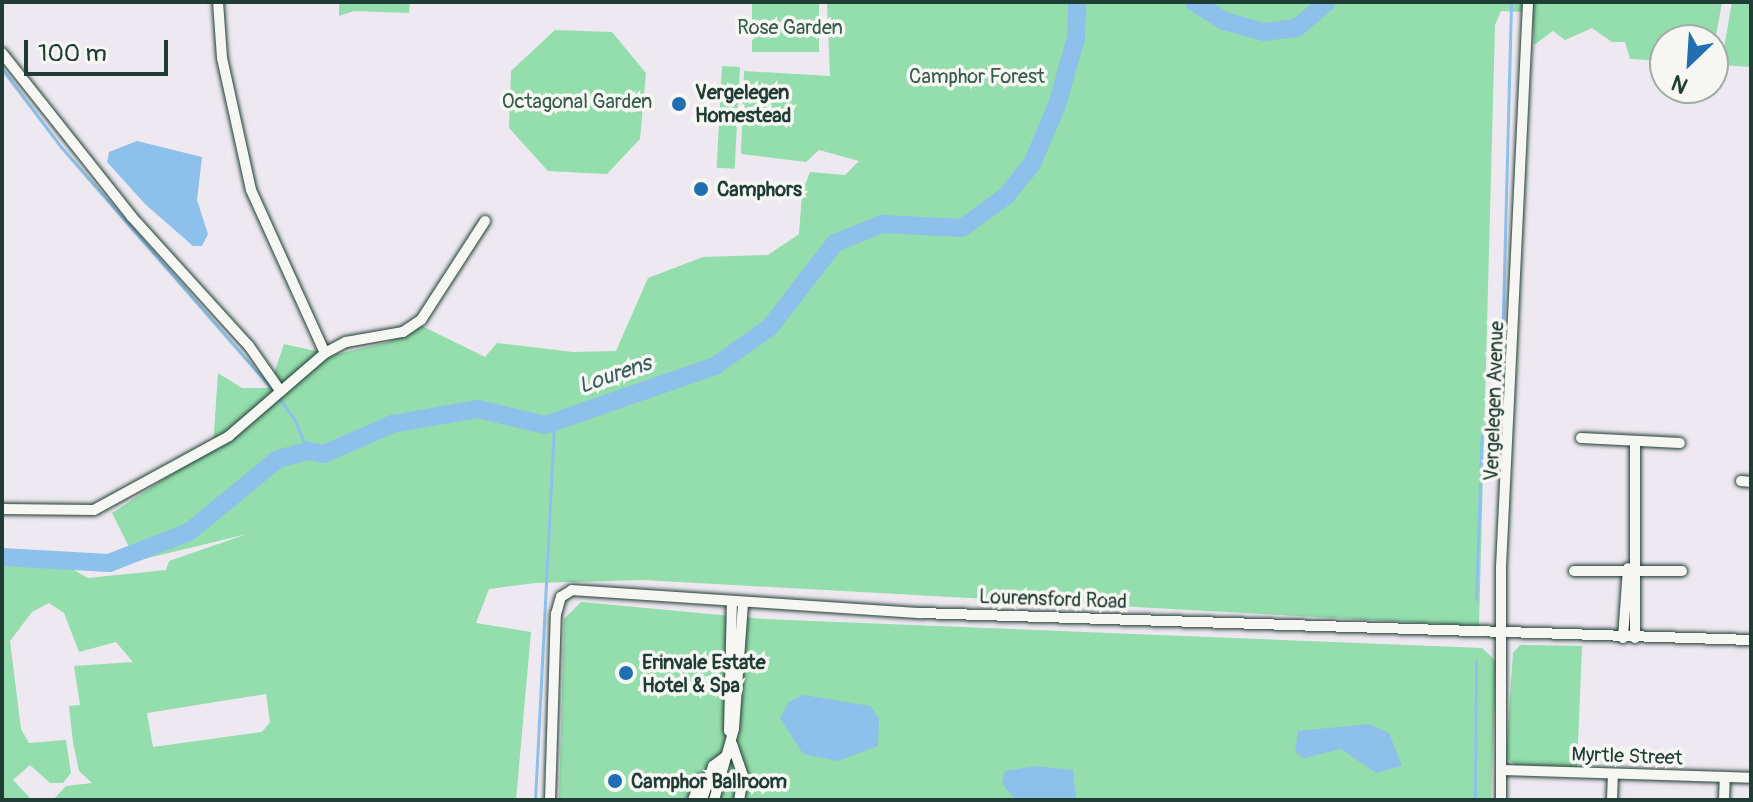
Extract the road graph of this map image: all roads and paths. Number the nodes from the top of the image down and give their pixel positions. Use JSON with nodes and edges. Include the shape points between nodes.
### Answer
{"nodes":[{"id":1,"x":218,"y":2,"type":"edge"},
{"id":2,"x":1528,"y":2,"type":"edge"},
{"id":3,"x":2,"y":53,"type":"edge"},
{"id":4,"x":485,"y":221,"type":"dead end"},
{"id":5,"x":325,"y":353,"type":"junction"},
{"id":6,"x":279,"y":389,"type":"junction"},
{"id":7,"x":1581,"y":438,"type":"dead end"},
{"id":8,"x":1635,"y":442,"type":"junction"},
{"id":9,"x":1680,"y":443,"type":"dead end"},
{"id":10,"x":2,"y":509,"type":"edge"},
{"id":11,"x":1631,"y":569,"type":"junction"},
{"id":12,"x":1574,"y":571,"type":"dead end"},
{"id":13,"x":1682,"y":571,"type":"dead end"},
{"id":14,"x":737,"y":603,"type":"junction"},
{"id":15,"x":1504,"y":633,"type":"junction"},
{"id":16,"x":1629,"y":638,"type":"junction"},
{"id":17,"x":1751,"y":640,"type":"edge"},
{"id":18,"x":731,"y":745,"type":"junction"},
{"id":19,"x":713,"y":766,"type":"junction"},
{"id":20,"x":1502,"y":770,"type":"junction"},
{"id":21,"x":1613,"y":774,"type":"junction"},
{"id":22,"x":1725,"y":777,"type":"junction"},
{"id":23,"x":1751,"y":778,"type":"edge"},
{"id":24,"x":550,"y":800,"type":"edge"},
{"id":25,"x":693,"y":800,"type":"edge"},
{"id":26,"x":702,"y":800,"type":"edge"},
{"id":27,"x":714,"y":800,"type":"edge"},
{"id":28,"x":739,"y":800,"type":"edge"},
{"id":29,"x":1501,"y":800,"type":"edge"},
{"id":30,"x":1612,"y":800,"type":"edge"},
{"id":31,"x":1724,"y":800,"type":"edge"}],
"edges":[{"from":1,"to":5,"type":"street","via":[[222,58],[251,190]]},
{"from":2,"to":15,"type":"street","name":"Vergelegen Avenue","via":[[1501,567]]},
{"from":3,"to":6,"type":"street","via":[[131,216],[249,346]]},
{"from":4,"to":5,"type":"street","via":[[421,320],[403,332],[346,342]]},
{"from":5,"to":6,"type":"street","via":[[308,373]]},
{"from":6,"to":10,"type":"street","via":[[229,436],[117,501],[72,514]]},
{"from":7,"to":8,"type":"street"},
{"from":8,"to":9,"type":"street"},
{"from":8,"to":11,"type":"street"},
{"from":11,"to":12,"type":"street"},
{"from":11,"to":13,"type":"street"},
{"from":11,"to":16,"type":"street"},
{"from":14,"to":15,"type":"street","name":"Lourensford Road"},
{"from":14,"to":18,"type":"street"},
{"from":14,"to":24,"type":"street","name":"Lourensford Road","via":[[601,588],[565,592],[556,614]]},
{"from":15,"to":16,"type":"street","name":"Lourensford Road"},
{"from":15,"to":20,"type":"street","name":"Vergelegen Avenue"},
{"from":16,"to":17,"type":"street","name":"Lourensford Road"},
{"from":18,"to":19,"type":"street"},
{"from":18,"to":27,"type":"street"},
{"from":18,"to":28,"type":"street","via":[[743,776]]},
{"from":19,"to":25,"type":"street"},
{"from":19,"to":26,"type":"street"},
{"from":20,"to":21,"type":"street","name":"Myrtle Street"},
{"from":20,"to":29,"type":"street","name":"Vergelegen Avenue"},
{"from":21,"to":22,"type":"street","name":"Myrtle Street"},
{"from":21,"to":30,"type":"street"},
{"from":22,"to":23,"type":"street","name":"Myrtle Street"},
{"from":22,"to":31,"type":"street"}]}
